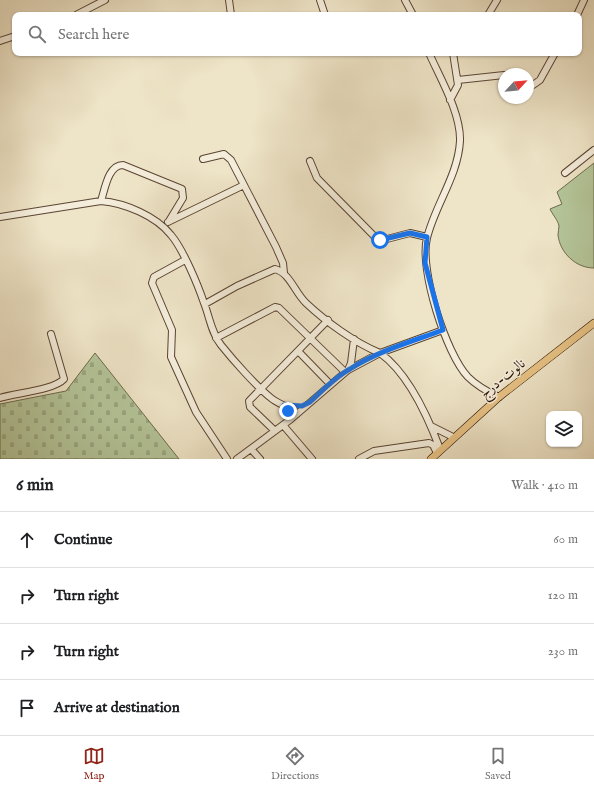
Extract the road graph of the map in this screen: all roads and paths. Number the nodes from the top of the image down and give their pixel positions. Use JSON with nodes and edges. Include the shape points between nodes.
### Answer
{"nodes":[{"id":1,"x":105,"y":0,"type":"edge"},
{"id":2,"x":229,"y":0,"type":"edge"},
{"id":3,"x":320,"y":0,"type":"edge"},
{"id":4,"x":405,"y":0,"type":"edge"},
{"id":5,"x":489,"y":0,"type":"edge"},
{"id":6,"x":497,"y":0,"type":"edge"},
{"id":7,"x":584,"y":0,"type":"edge"},
{"id":8,"x":493,"y":8,"type":"junction"},
{"id":9,"x":82,"y":12,"type":"edge"},
{"id":10,"x":231,"y":12,"type":"edge"},
{"id":11,"x":324,"y":12,"type":"edge"},
{"id":12,"x":411,"y":12,"type":"edge"},
{"id":13,"x":490,"y":12,"type":"edge"},
{"id":14,"x":578,"y":12,"type":"edge"},
{"id":15,"x":12,"y":37,"type":"edge"},
{"id":16,"x":0,"y":41,"type":"edge"},
{"id":17,"x":430,"y":56,"type":"edge"},
{"id":18,"x":454,"y":56,"type":"edge"},
{"id":19,"x":553,"y":56,"type":"edge"},
{"id":20,"x":498,"y":76,"type":"edge"},
{"id":21,"x":458,"y":80,"type":"junction"},
{"id":22,"x":534,"y":84,"type":"edge"},
{"id":23,"x":450,"y":100,"type":"junction"},
{"id":24,"x":594,"y":150,"type":"edge"},
{"id":25,"x":203,"y":159,"type":"dead end"},
{"id":26,"x":310,"y":161,"type":"dead end"},
{"id":27,"x":565,"y":173,"type":"dead end"},
{"id":28,"x":244,"y":185,"type":"junction"},
{"id":29,"x":101,"y":201,"type":"junction"},
{"id":30,"x":0,"y":217,"type":"edge"},
{"id":31,"x":169,"y":221,"type":"junction"},
{"id":32,"x":161,"y":225,"type":"junction"},
{"id":33,"x":427,"y":237,"type":"junction"},
{"id":34,"x":185,"y":260,"type":"junction"},
{"id":35,"x":284,"y":273,"type":"junction"},
{"id":36,"x":205,"y":304,"type":"junction"},
{"id":37,"x":328,"y":320,"type":"junction"},
{"id":38,"x":594,"y":323,"type":"edge"},
{"id":39,"x":443,"y":330,"type":"junction"},
{"id":40,"x":51,"y":334,"type":"dead end"},
{"id":41,"x":216,"y":338,"type":"junction"},
{"id":42,"x":311,"y":338,"type":"junction"},
{"id":43,"x":354,"y":339,"type":"junction"},
{"id":44,"x":298,"y":352,"type":"junction"},
{"id":45,"x":380,"y":353,"type":"junction"},
{"id":46,"x":347,"y":371,"type":"junction"},
{"id":47,"x":330,"y":384,"type":"junction"},
{"id":48,"x":260,"y":388,"type":"junction"},
{"id":49,"x":499,"y":396,"type":"junction"},
{"id":50,"x":0,"y":398,"type":"edge"},
{"id":51,"x":310,"y":402,"type":"junction"},
{"id":52,"x":286,"y":406,"type":"junction"},
{"id":53,"x":296,"y":414,"type":"junction"},
{"id":54,"x":291,"y":419,"type":"junction"},
{"id":55,"x":283,"y":425,"type":"junction"},
{"id":56,"x":431,"y":426,"type":"junction"},
{"id":57,"x":275,"y":431,"type":"junction"},
{"id":58,"x":454,"y":437,"type":"junction"},
{"id":59,"x":251,"y":449,"type":"junction"},
{"id":60,"x":438,"y":451,"type":"junction"},
{"id":61,"x":227,"y":459,"type":"edge"},
{"id":62,"x":237,"y":459,"type":"edge"},
{"id":63,"x":260,"y":459,"type":"edge"},
{"id":64,"x":312,"y":459,"type":"edge"},
{"id":65,"x":359,"y":459,"type":"edge"},
{"id":66,"x":431,"y":459,"type":"edge"}],
"edges":[{"from":1,"to":9,"type":"street"},
{"from":2,"to":10,"type":"street"},
{"from":3,"to":11,"type":"street"},
{"from":4,"to":12,"type":"street"},
{"from":5,"to":8,"type":"street"},
{"from":6,"to":8,"type":"street"},
{"from":7,"to":14,"type":"street"},
{"from":8,"to":13,"type":"street"},
{"from":15,"to":16,"type":"street"},
{"from":17,"to":23,"type":"street"},
{"from":18,"to":21,"type":"street"},
{"from":19,"to":22,"type":"street"},
{"from":20,"to":21,"type":"street"},
{"from":21,"to":23,"type":"street","via":[[457,88]]},
{"from":23,"to":33,"type":"street","via":[[459,126],[458,157]]},
{"from":24,"to":27,"type":"street"},
{"from":25,"to":28,"type":"street","via":[[221,154],[226,156]]},
{"from":26,"to":33,"type":"street","via":[[317,178],[377,238],[383,240],[410,233]]},
{"from":28,"to":31,"type":"street"},
{"from":28,"to":35,"type":"street","via":[[282,258]]},
{"from":29,"to":30,"type":"street"},
{"from":29,"to":31,"type":"street","via":[[111,171],[115,166],[123,165],[182,190],[183,198]]},
{"from":29,"to":32,"type":"street","via":[[112,202]]},
{"from":31,"to":32,"type":"street"},
{"from":32,"to":34,"type":"street","via":[[172,235]]},
{"from":33,"to":39,"type":"street","via":[[425,263]]},
{"from":34,"to":36,"type":"street"},
{"from":34,"to":61,"type":"street","via":[[154,277],[152,283],[172,330],[171,357],[196,412]]},
{"from":35,"to":36,"type":"street","via":[[275,269],[269,270]]},
{"from":35,"to":37,"type":"street","via":[[306,303]]},
{"from":36,"to":41,"type":"street","via":[[208,320]]},
{"from":37,"to":42,"type":"street"},
{"from":37,"to":43,"type":"street"},
{"from":38,"to":49,"type":"main road","name":"نالوت-درج"},
{"from":39,"to":45,"type":"street"},
{"from":39,"to":49,"type":"street","via":[[449,346],[468,377],[488,392]]},
{"from":40,"to":50,"type":"street","via":[[64,379],[49,386]]},
{"from":41,"to":42,"type":"street","via":[[275,306]]},
{"from":41,"to":48,"type":"street"},
{"from":42,"to":44,"type":"street"},
{"from":42,"to":46,"type":"street"},
{"from":43,"to":45,"type":"street"},
{"from":43,"to":46,"type":"street","via":[[351,363]]},
{"from":44,"to":47,"type":"street"},
{"from":44,"to":48,"type":"street"},
{"from":45,"to":46,"type":"street"},
{"from":45,"to":56,"type":"street","via":[[386,356],[403,378]]},
{"from":46,"to":47,"type":"street"},
{"from":47,"to":51,"type":"street"},
{"from":48,"to":52,"type":"street"},
{"from":48,"to":57,"type":"street","via":[[248,405]]},
{"from":49,"to":58,"type":"main road","name":"نالوت-درج"},
{"from":51,"to":52,"type":"street","via":[[302,406]]},
{"from":51,"to":53,"type":"street"},
{"from":52,"to":53,"type":"street"},
{"from":52,"to":54,"type":"street"},
{"from":53,"to":54,"type":"street"},
{"from":54,"to":55,"type":"street"},
{"from":55,"to":57,"type":"street"},
{"from":55,"to":64,"type":"street"},
{"from":56,"to":58,"type":"street"},
{"from":56,"to":60,"type":"street"},
{"from":57,"to":59,"type":"street"},
{"from":58,"to":60,"type":"main road","name":"نالوت-درج"},
{"from":59,"to":62,"type":"street"},
{"from":59,"to":63,"type":"street"},
{"from":60,"to":65,"type":"street","via":[[429,444],[374,451]]},
{"from":60,"to":66,"type":"main road","name":"نالوت-درج"}]}
